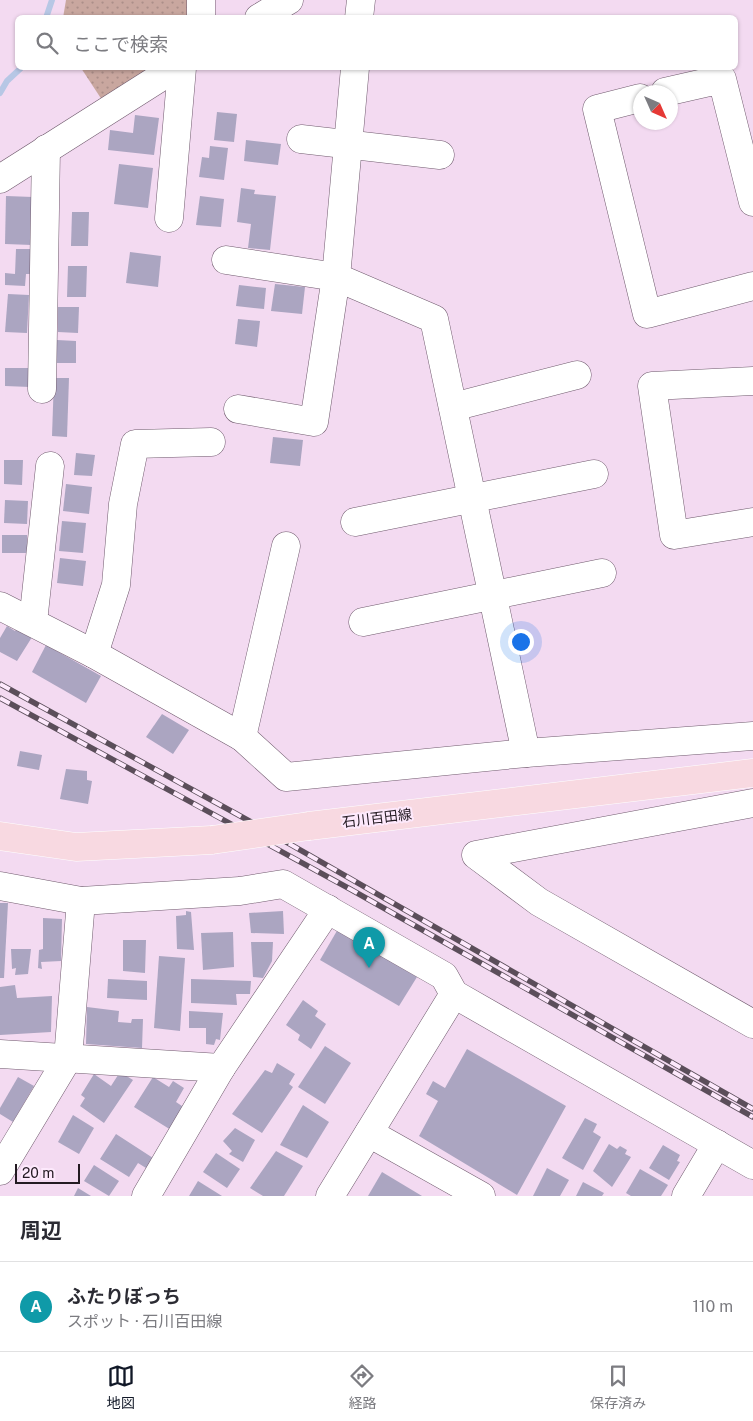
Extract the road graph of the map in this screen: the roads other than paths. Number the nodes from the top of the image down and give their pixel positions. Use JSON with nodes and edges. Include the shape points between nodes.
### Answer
{"nodes":[{"id":1,"x":201,"y":0,"type":"edge"},
{"id":2,"x":289,"y":0,"type":"edge"},
{"id":3,"x":361,"y":0,"type":"edge"},
{"id":4,"x":201,"y":15,"type":"edge"},
{"id":5,"x":264,"y":15,"type":"edge"},
{"id":6,"x":360,"y":15,"type":"edge"},
{"id":7,"x":172,"y":70,"type":"edge"},
{"id":8,"x":182,"y":70,"type":"edge"},
{"id":9,"x":355,"y":70,"type":"edge"},
{"id":10,"x":678,"y":89,"type":"edge"},
{"id":11,"x":633,"y":100,"type":"edge"},
{"id":12,"x":301,"y":139,"type":"dead end"},
{"id":13,"x":745,"y":142,"type":"edge"},
{"id":14,"x":349,"y":145,"type":"junction"},
{"id":15,"x":46,"y":149,"type":"junction"},
{"id":16,"x":440,"y":155,"type":"dead end"},
{"id":17,"x":0,"y":179,"type":"edge"},
{"id":18,"x":753,"y":202,"type":"edge"},
{"id":19,"x":169,"y":218,"type":"dead end"},
{"id":20,"x":226,"y":260,"type":"dead end"},
{"id":21,"x":336,"y":277,"type":"junction"},
{"id":22,"x":753,"y":286,"type":"edge"},
{"id":23,"x":577,"y":375,"type":"dead end"},
{"id":24,"x":753,"y":381,"type":"edge"},
{"id":25,"x":42,"y":389,"type":"dead end"},
{"id":26,"x":453,"y":407,"type":"junction"},
{"id":27,"x":238,"y":409,"type":"dead end"},
{"id":28,"x":211,"y":442,"type":"dead end"},
{"id":29,"x":50,"y":466,"type":"dead end"},
{"id":30,"x":594,"y":474,"type":"dead end"},
{"id":31,"x":472,"y":498,"type":"junction"},
{"id":32,"x":355,"y":522,"type":"dead end"},
{"id":33,"x":753,"y":522,"type":"edge"},
{"id":34,"x":286,"y":546,"type":"dead end"},
{"id":35,"x":602,"y":573,"type":"dead end"},
{"id":36,"x":493,"y":595,"type":"junction"},
{"id":37,"x":0,"y":606,"type":"edge"},
{"id":38,"x":33,"y":622,"type":"junction"},
{"id":39,"x":363,"y":622,"type":"dead end"},
{"id":40,"x":94,"y":654,"type":"junction"},
{"id":41,"x":753,"y":736,"type":"edge"},
{"id":42,"x":242,"y":737,"type":"junction"},
{"id":43,"x":526,"y":753,"type":"junction"},
{"id":44,"x":753,"y":773,"type":"edge"},
{"id":45,"x":753,"y":803,"type":"edge"},
{"id":46,"x":0,"y":836,"type":"edge"},
{"id":47,"x":0,"y":886,"type":"edge"},
{"id":48,"x":81,"y":901,"type":"junction"},
{"id":49,"x":328,"y":909,"type":"junction"},
{"id":50,"x":454,"y":994,"type":"junction"},
{"id":51,"x":753,"y":1024,"type":"edge"},
{"id":52,"x":0,"y":1054,"type":"edge"},
{"id":53,"x":68,"y":1058,"type":"junction"},
{"id":54,"x":221,"y":1068,"type":"junction"},
{"id":55,"x":369,"y":1133,"type":"junction"},
{"id":56,"x":717,"y":1144,"type":"junction"},
{"id":57,"x":753,"y":1165,"type":"edge"},
{"id":58,"x":0,"y":1171,"type":"edge"},
{"id":59,"x":146,"y":1196,"type":"edge"},
{"id":60,"x":330,"y":1196,"type":"edge"},
{"id":61,"x":481,"y":1196,"type":"edge"},
{"id":62,"x":686,"y":1196,"type":"edge"}],
"edges":[{"from":1,"to":4,"type":"street"},
{"from":2,"to":5,"type":"street"},
{"from":3,"to":6,"type":"street"},
{"from":7,"to":15,"type":"street"},
{"from":8,"to":19,"type":"street"},
{"from":9,"to":14,"type":"street"},
{"from":10,"to":13,"type":"street","via":[[722,79]]},
{"from":11,"to":22,"type":"street","via":[[597,108],[647,314]]},
{"from":12,"to":14,"type":"street"},
{"from":13,"to":18,"type":"street"},
{"from":14,"to":16,"type":"street"},
{"from":14,"to":21,"type":"street"},
{"from":15,"to":17,"type":"street"},
{"from":15,"to":25,"type":"street"},
{"from":20,"to":21,"type":"street"},
{"from":21,"to":26,"type":"street","via":[[434,319]]},
{"from":21,"to":27,"type":"street","via":[[314,422]]},
{"from":23,"to":26,"type":"street"},
{"from":24,"to":33,"type":"street","via":[[652,386],[674,535]]},
{"from":26,"to":31,"type":"street"},
{"from":28,"to":40,"type":"street","via":[[135,444],[123,504],[116,585]]},
{"from":29,"to":38,"type":"street"},
{"from":30,"to":31,"type":"street"},
{"from":31,"to":32,"type":"street"},
{"from":31,"to":36,"type":"street"},
{"from":34,"to":42,"type":"street"},
{"from":35,"to":36,"type":"street"},
{"from":36,"to":39,"type":"street"},
{"from":36,"to":43,"type":"street"},
{"from":37,"to":38,"type":"street"},
{"from":38,"to":40,"type":"street"},
{"from":40,"to":42,"type":"street"},
{"from":41,"to":43,"type":"street"},
{"from":42,"to":43,"type":"street","via":[[286,777]]},
{"from":44,"to":46,"type":"main road","name":"石川百田線","bridge":true,"via":[[212,840],[76,847]]},
{"from":45,"to":51,"type":"street","via":[[476,855],[539,902]]},
{"from":47,"to":48,"type":"street"},
{"from":48,"to":49,"type":"street","via":[[240,891],[283,884]]},
{"from":48,"to":53,"type":"street"},
{"from":49,"to":50,"type":"street","via":[[444,976]]},
{"from":49,"to":54,"type":"street"},
{"from":50,"to":55,"type":"street"},
{"from":50,"to":56,"type":"street"},
{"from":52,"to":53,"type":"street"},
{"from":53,"to":54,"type":"street"},
{"from":53,"to":58,"type":"street"},
{"from":54,"to":59,"type":"street"},
{"from":55,"to":60,"type":"street"},
{"from":55,"to":61,"type":"street"},
{"from":56,"to":57,"type":"street"},
{"from":56,"to":62,"type":"street"}]}
